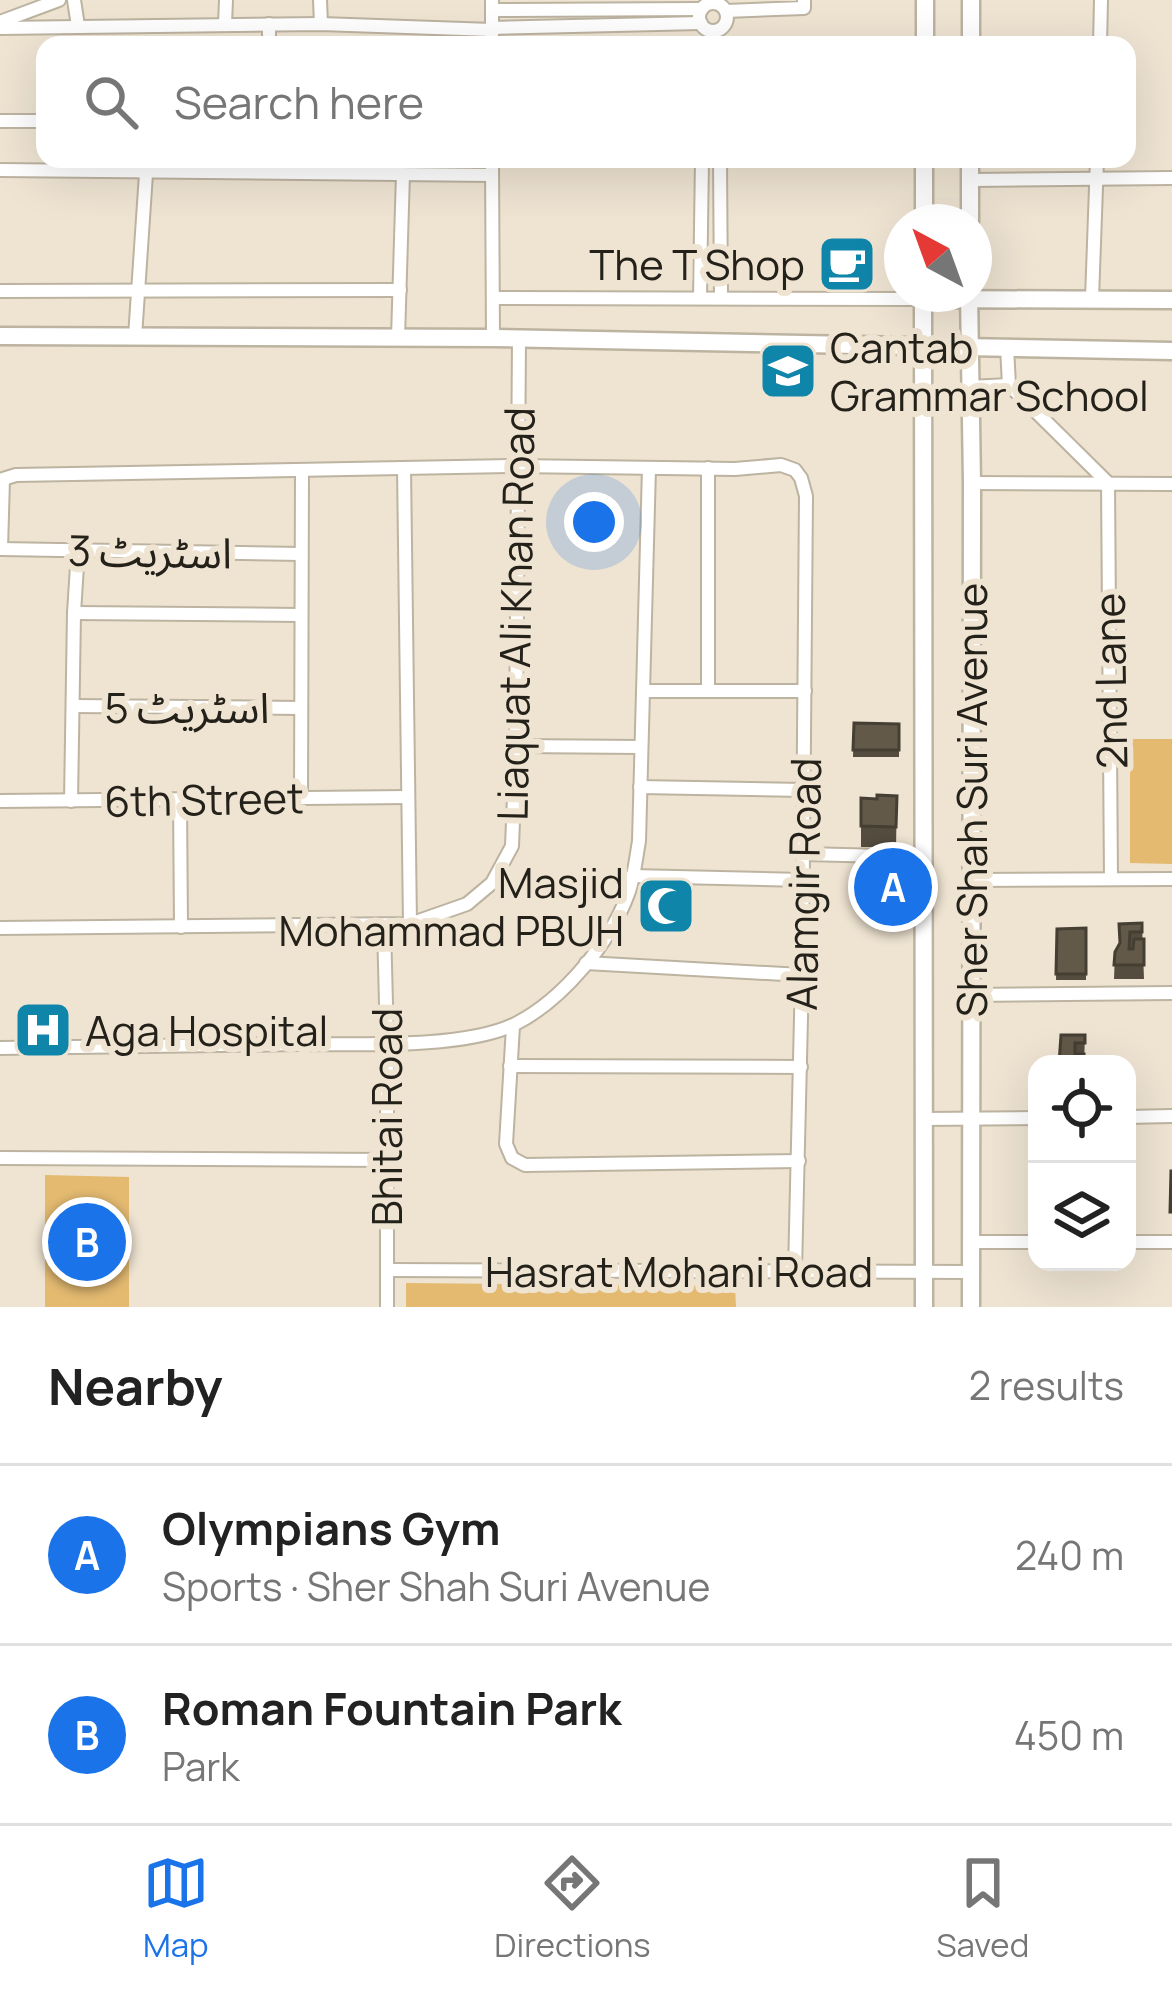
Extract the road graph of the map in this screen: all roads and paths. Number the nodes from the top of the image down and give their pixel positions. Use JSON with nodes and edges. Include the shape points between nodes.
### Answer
{"nodes":[{"id":1,"x":59,"y":0,"type":"edge"},
{"id":2,"x":74,"y":0,"type":"edge"},
{"id":3,"x":226,"y":0,"type":"edge"},
{"id":4,"x":320,"y":0,"type":"edge"},
{"id":5,"x":926,"y":0,"type":"edge"},
{"id":6,"x":971,"y":0,"type":"edge"},
{"id":7,"x":1101,"y":0,"type":"edge"},
{"id":8,"x":780,"y":4,"type":"edge"},
{"id":9,"x":804,"y":4,"type":"edge"},
{"id":10,"x":492,"y":5,"type":"edge"},
{"id":11,"x":726,"y":10,"type":"junction"},
{"id":12,"x":706,"y":22,"type":"junction"},
{"id":13,"x":225,"y":24,"type":"junction"},
{"id":14,"x":268,"y":24,"type":"junction"},
{"id":15,"x":321,"y":24,"type":"junction"},
{"id":16,"x":0,"y":25,"type":"edge"},
{"id":17,"x":78,"y":26,"type":"junction"},
{"id":18,"x":492,"y":34,"type":"edge"},
{"id":19,"x":269,"y":36,"type":"edge"},
{"id":20,"x":705,"y":36,"type":"edge"},
{"id":21,"x":714,"y":36,"type":"edge"},
{"id":22,"x":925,"y":36,"type":"edge"},
{"id":23,"x":970,"y":36,"type":"edge"},
{"id":24,"x":1100,"y":36,"type":"edge"},
{"id":25,"x":0,"y":122,"type":"edge"},
{"id":26,"x":36,"y":122,"type":"edge"},
{"id":27,"x":74,"y":168,"type":"edge"},
{"id":28,"x":147,"y":168,"type":"edge"},
{"id":29,"x":211,"y":168,"type":"edge"},
{"id":30,"x":493,"y":168,"type":"edge"},
{"id":31,"x":702,"y":168,"type":"edge"},
{"id":32,"x":720,"y":168,"type":"edge"},
{"id":33,"x":924,"y":168,"type":"edge"},
{"id":34,"x":970,"y":168,"type":"edge"},
{"id":35,"x":1097,"y":168,"type":"edge"},
{"id":36,"x":0,"y":170,"type":"edge"},
{"id":37,"x":404,"y":174,"type":"junction"},
{"id":38,"x":493,"y":175,"type":"junction"},
{"id":39,"x":1172,"y":178,"type":"edge"},
{"id":40,"x":970,"y":180,"type":"junction"},
{"id":41,"x":1097,"y":180,"type":"junction"},
{"id":42,"x":924,"y":204,"type":"edge"},
{"id":43,"x":970,"y":204,"type":"edge"},
{"id":44,"x":139,"y":289,"type":"junction"},
{"id":45,"x":400,"y":290,"type":"junction"},
{"id":46,"x":0,"y":291,"type":"edge"},
{"id":47,"x":884,"y":296,"type":"edge"},
{"id":48,"x":992,"y":297,"type":"edge"},
{"id":49,"x":493,"y":298,"type":"junction"},
{"id":50,"x":700,"y":298,"type":"junction"},
{"id":51,"x":721,"y":298,"type":"junction"},
{"id":52,"x":1092,"y":299,"type":"junction"},
{"id":53,"x":1172,"y":300,"type":"edge"},
{"id":54,"x":923,"y":312,"type":"edge"},
{"id":55,"x":969,"y":312,"type":"edge"},
{"id":56,"x":0,"y":336,"type":"edge"},
{"id":57,"x":135,"y":337,"type":"junction"},
{"id":58,"x":398,"y":338,"type":"junction"},
{"id":59,"x":493,"y":338,"type":"junction"},
{"id":60,"x":519,"y":340,"type":"junction"},
{"id":61,"x":924,"y":346,"type":"junction"},
{"id":62,"x":1006,"y":347,"type":"junction"},
{"id":63,"x":968,"y":348,"type":"junction"},
{"id":64,"x":1172,"y":351,"type":"edge"},
{"id":65,"x":1009,"y":385,"type":"junction"},
{"id":66,"x":969,"y":387,"type":"junction"},
{"id":67,"x":516,"y":466,"type":"junction"},
{"id":68,"x":404,"y":468,"type":"junction"},
{"id":69,"x":649,"y":468,"type":"junction"},
{"id":70,"x":708,"y":468,"type":"junction"},
{"id":71,"x":302,"y":470,"type":"junction"},
{"id":72,"x":972,"y":483,"type":"junction"},
{"id":73,"x":1108,"y":483,"type":"junction"},
{"id":74,"x":1172,"y":484,"type":"edge"},
{"id":75,"x":0,"y":549,"type":"edge"},
{"id":76,"x":78,"y":550,"type":"junction"},
{"id":77,"x":301,"y":554,"type":"junction"},
{"id":78,"x":74,"y":613,"type":"junction"},
{"id":79,"x":300,"y":615,"type":"junction"},
{"id":80,"x":643,"y":691,"type":"junction"},
{"id":81,"x":708,"y":691,"type":"junction"},
{"id":82,"x":805,"y":691,"type":"junction"},
{"id":83,"x":73,"y":706,"type":"junction"},
{"id":84,"x":301,"y":708,"type":"junction"},
{"id":85,"x":516,"y":746,"type":"junction"},
{"id":86,"x":641,"y":747,"type":"junction"},
{"id":87,"x":640,"y":787,"type":"junction"},
{"id":88,"x":804,"y":790,"type":"junction"},
{"id":89,"x":408,"y":796,"type":"junction"},
{"id":90,"x":301,"y":798,"type":"junction"},
{"id":91,"x":180,"y":800,"type":"junction"},
{"id":92,"x":0,"y":801,"type":"edge"},
{"id":93,"x":71,"y":801,"type":"junction"},
{"id":94,"x":804,"y":854,"type":"junction"},
{"id":95,"x":923,"y":857,"type":"junction"},
{"id":96,"x":632,"y":876,"type":"junction"},
{"id":97,"x":1112,"y":879,"type":"junction"},
{"id":98,"x":1172,"y":879,"type":"edge"},
{"id":99,"x":803,"y":880,"type":"junction"},
{"id":100,"x":970,"y":880,"type":"junction"},
{"id":101,"x":410,"y":924,"type":"junction"},
{"id":102,"x":384,"y":926,"type":"junction"},
{"id":103,"x":181,"y":927,"type":"junction"},
{"id":104,"x":0,"y":928,"type":"edge"},
{"id":105,"x":586,"y":964,"type":"junction"},
{"id":106,"x":802,"y":975,"type":"junction"},
{"id":107,"x":1172,"y":993,"type":"edge"},
{"id":108,"x":970,"y":995,"type":"junction"},
{"id":109,"x":513,"y":1025,"type":"junction"},
{"id":110,"x":387,"y":1043,"type":"junction"},
{"id":111,"x":0,"y":1048,"type":"edge"},
{"id":112,"x":510,"y":1066,"type":"junction"},
{"id":113,"x":801,"y":1067,"type":"junction"},
{"id":114,"x":1172,"y":1116,"type":"edge"},
{"id":115,"x":1136,"y":1117,"type":"edge"},
{"id":116,"x":970,"y":1118,"type":"junction"},
{"id":117,"x":1028,"y":1118,"type":"edge"},
{"id":118,"x":923,"y":1119,"type":"junction"},
{"id":119,"x":0,"y":1158,"type":"edge"},
{"id":120,"x":387,"y":1160,"type":"junction"},
{"id":121,"x":799,"y":1161,"type":"junction"},
{"id":122,"x":1136,"y":1241,"type":"edge"},
{"id":123,"x":1172,"y":1241,"type":"edge"},
{"id":124,"x":971,"y":1242,"type":"junction"},
{"id":125,"x":1028,"y":1242,"type":"edge"},
{"id":126,"x":387,"y":1270,"type":"junction"},
{"id":127,"x":794,"y":1271,"type":"junction"},
{"id":128,"x":924,"y":1271,"type":"junction"},
{"id":129,"x":971,"y":1273,"type":"junction"},
{"id":130,"x":387,"y":1307,"type":"edge"},
{"id":131,"x":925,"y":1307,"type":"edge"},
{"id":132,"x":971,"y":1307,"type":"edge"}],
"edges":[{"from":1,"to":16,"type":"street"},
{"from":2,"to":17,"type":"street"},
{"from":3,"to":13,"type":"street"},
{"from":4,"to":15,"type":"street"},
{"from":5,"to":22,"type":"street"},
{"from":6,"to":23,"type":"street"},
{"from":7,"to":24,"type":"street"},
{"from":8,"to":9,"type":"street"},
{"from":8,"to":11,"type":"street"},
{"from":10,"to":12,"type":"street"},
{"from":10,"to":18,"type":"street"},
{"from":11,"to":12,"type":"street","via":[[724,25]]},
{"from":11,"to":12,"type":"street","via":[[714,3]]},
{"from":12,"to":18,"type":"street"},
{"from":12,"to":20,"type":"street"},
{"from":12,"to":21,"type":"street"},
{"from":13,"to":14,"type":"street"},
{"from":13,"to":17,"type":"street"},
{"from":14,"to":15,"type":"street"},
{"from":14,"to":19,"type":"street"},
{"from":15,"to":18,"type":"street"},
{"from":16,"to":17,"type":"street"},
{"from":25,"to":26,"type":"street"},
{"from":27,"to":36,"type":"street"},
{"from":28,"to":44,"type":"street"},
{"from":29,"to":37,"type":"street"},
{"from":30,"to":38,"type":"street"},
{"from":31,"to":50,"type":"street"},
{"from":32,"to":51,"type":"street"},
{"from":33,"to":42,"type":"street"},
{"from":34,"to":40,"type":"street"},
{"from":35,"to":41,"type":"street"},
{"from":37,"to":38,"type":"street"},
{"from":37,"to":45,"type":"street"},
{"from":38,"to":49,"type":"street"},
{"from":39,"to":41,"type":"street"},
{"from":40,"to":41,"type":"street"},
{"from":40,"to":43,"type":"street"},
{"from":41,"to":52,"type":"street"},
{"from":44,"to":45,"type":"street"},
{"from":44,"to":46,"type":"street"},
{"from":44,"to":57,"type":"street"},
{"from":45,"to":58,"type":"street"},
{"from":47,"to":51,"type":"street"},
{"from":48,"to":52,"type":"street"},
{"from":49,"to":50,"type":"street"},
{"from":49,"to":59,"type":"street"},
{"from":50,"to":51,"type":"street"},
{"from":52,"to":53,"type":"street"},
{"from":54,"to":61,"type":"street","name":"Sher Shah Suri Avenue"},
{"from":55,"to":63,"type":"street","name":"Sher Shah Suri Avenue"},
{"from":56,"to":57,"type":"street"},
{"from":57,"to":58,"type":"street"},
{"from":58,"to":59,"type":"street"},
{"from":59,"to":60,"type":"street"},
{"from":60,"to":61,"type":"street"},
{"from":60,"to":67,"type":"street","name":"Liaquat Ali Khan Road"},
{"from":61,"to":63,"type":"street"},
{"from":61,"to":95,"type":"street","name":"Sher Shah Suri Avenue"},
{"from":62,"to":63,"type":"street"},
{"from":62,"to":64,"type":"street"},
{"from":62,"to":65,"type":"street"},
{"from":63,"to":66,"type":"street","name":"Sher Shah Suri Avenue"},
{"from":65,"to":66,"type":"street"},
{"from":65,"to":73,"type":"street"},
{"from":66,"to":72,"type":"street","name":"Sher Shah Suri Avenue"},
{"from":67,"to":68,"type":"street"},
{"from":67,"to":69,"type":"street"},
{"from":67,"to":85,"type":"street","name":"Liaquat Ali Khan Road"},
{"from":68,"to":71,"type":"street"},
{"from":68,"to":89,"type":"street"},
{"from":69,"to":70,"type":"street"},
{"from":69,"to":80,"type":"street"},
{"from":70,"to":81,"type":"street"},
{"from":70,"to":82,"type":"street","name":"Alamgir Road","via":[[781,465],[801,478]]},
{"from":71,"to":75,"type":"street","via":[[16,475],[3,479]]},
{"from":71,"to":77,"type":"street"},
{"from":72,"to":73,"type":"street"},
{"from":72,"to":100,"type":"street","name":"Sher Shah Suri Avenue"},
{"from":73,"to":74,"type":"street"},
{"from":73,"to":97,"type":"street","name":"2nd Lane"},
{"from":75,"to":76,"type":"street","name":"اسٹریٹ 3"},
{"from":76,"to":77,"type":"street","name":"اسٹریٹ 3"},
{"from":76,"to":78,"type":"street"},
{"from":77,"to":79,"type":"street"},
{"from":78,"to":79,"type":"street"},
{"from":78,"to":83,"type":"street"},
{"from":79,"to":84,"type":"street"},
{"from":80,"to":81,"type":"street"},
{"from":80,"to":86,"type":"street"},
{"from":81,"to":82,"type":"street"},
{"from":82,"to":88,"type":"street","name":"Alamgir Road"},
{"from":83,"to":84,"type":"street","name":"اسٹریٹ 5"},
{"from":83,"to":93,"type":"street"},
{"from":84,"to":90,"type":"street"},
{"from":85,"to":86,"type":"street"},
{"from":85,"to":101,"type":"street","name":"Liaquat Ali Khan Road","via":[[512,846],[503,866],[466,904]]},
{"from":86,"to":87,"type":"street"},
{"from":87,"to":88,"type":"street"},
{"from":87,"to":96,"type":"street"},
{"from":88,"to":94,"type":"street","name":"Alamgir Road"},
{"from":89,"to":90,"type":"street","name":"6th Street"},
{"from":89,"to":101,"type":"street"},
{"from":90,"to":91,"type":"street","name":"6th Street"},
{"from":91,"to":93,"type":"street","name":"6th Street"},
{"from":91,"to":103,"type":"street"},
{"from":92,"to":93,"type":"street","name":"6th Street"},
{"from":94,"to":95,"type":"street"},
{"from":94,"to":99,"type":"street","name":"Alamgir Road"},
{"from":95,"to":118,"type":"street","name":"Sher Shah Suri Avenue"},
{"from":96,"to":99,"type":"street"},
{"from":96,"to":105,"type":"street","via":[[610,932]]},
{"from":97,"to":98,"type":"street"},
{"from":97,"to":100,"type":"street"},
{"from":99,"to":106,"type":"street","name":"Alamgir Road"},
{"from":100,"to":108,"type":"street","name":"Sher Shah Suri Avenue"},
{"from":101,"to":102,"type":"street","name":"Liaquat Ali Khan Road"},
{"from":102,"to":103,"type":"street","name":"Liaquat Ali Khan Road"},
{"from":102,"to":110,"type":"street","name":"Bhitai Road"},
{"from":103,"to":104,"type":"street","name":"Liaquat Ali Khan Road"},
{"from":105,"to":106,"type":"street"},
{"from":105,"to":109,"type":"street"},
{"from":106,"to":113,"type":"street","name":"Alamgir Road"},
{"from":107,"to":108,"type":"street"},
{"from":108,"to":116,"type":"street","name":"Sher Shah Suri Avenue"},
{"from":109,"to":110,"type":"street","via":[[475,1037]]},
{"from":109,"to":112,"type":"street"},
{"from":110,"to":111,"type":"street"},
{"from":110,"to":120,"type":"street","name":"Bhitai Road"},
{"from":112,"to":113,"type":"street"},
{"from":112,"to":121,"type":"street","via":[[506,1144],[525,1165]]},
{"from":113,"to":121,"type":"street","name":"Alamgir Road"},
{"from":114,"to":115,"type":"street"},
{"from":116,"to":117,"type":"street"},
{"from":116,"to":118,"type":"street"},
{"from":116,"to":124,"type":"street","name":"Sher Shah Suri Avenue"},
{"from":118,"to":128,"type":"street","name":"Sher Shah Suri Avenue"},
{"from":119,"to":120,"type":"street"},
{"from":120,"to":126,"type":"street","name":"Bhitai Road"},
{"from":121,"to":127,"type":"street","name":"Alamgir Road"},
{"from":122,"to":123,"type":"street"},
{"from":124,"to":125,"type":"street"},
{"from":124,"to":129,"type":"street","name":"Sher Shah Suri Avenue"},
{"from":126,"to":127,"type":"street","name":"Hasrat Mohani Road"},
{"from":126,"to":130,"type":"street","name":"Bhitai Road"},
{"from":127,"to":128,"type":"street","name":"Hasrat Mohani Road"},
{"from":128,"to":129,"type":"street","name":"Hasrat Mohani Road"},
{"from":128,"to":131,"type":"street","name":"Sher Shah Suri Avenue"},
{"from":129,"to":132,"type":"street","name":"Sher Shah Suri Avenue"}]}
